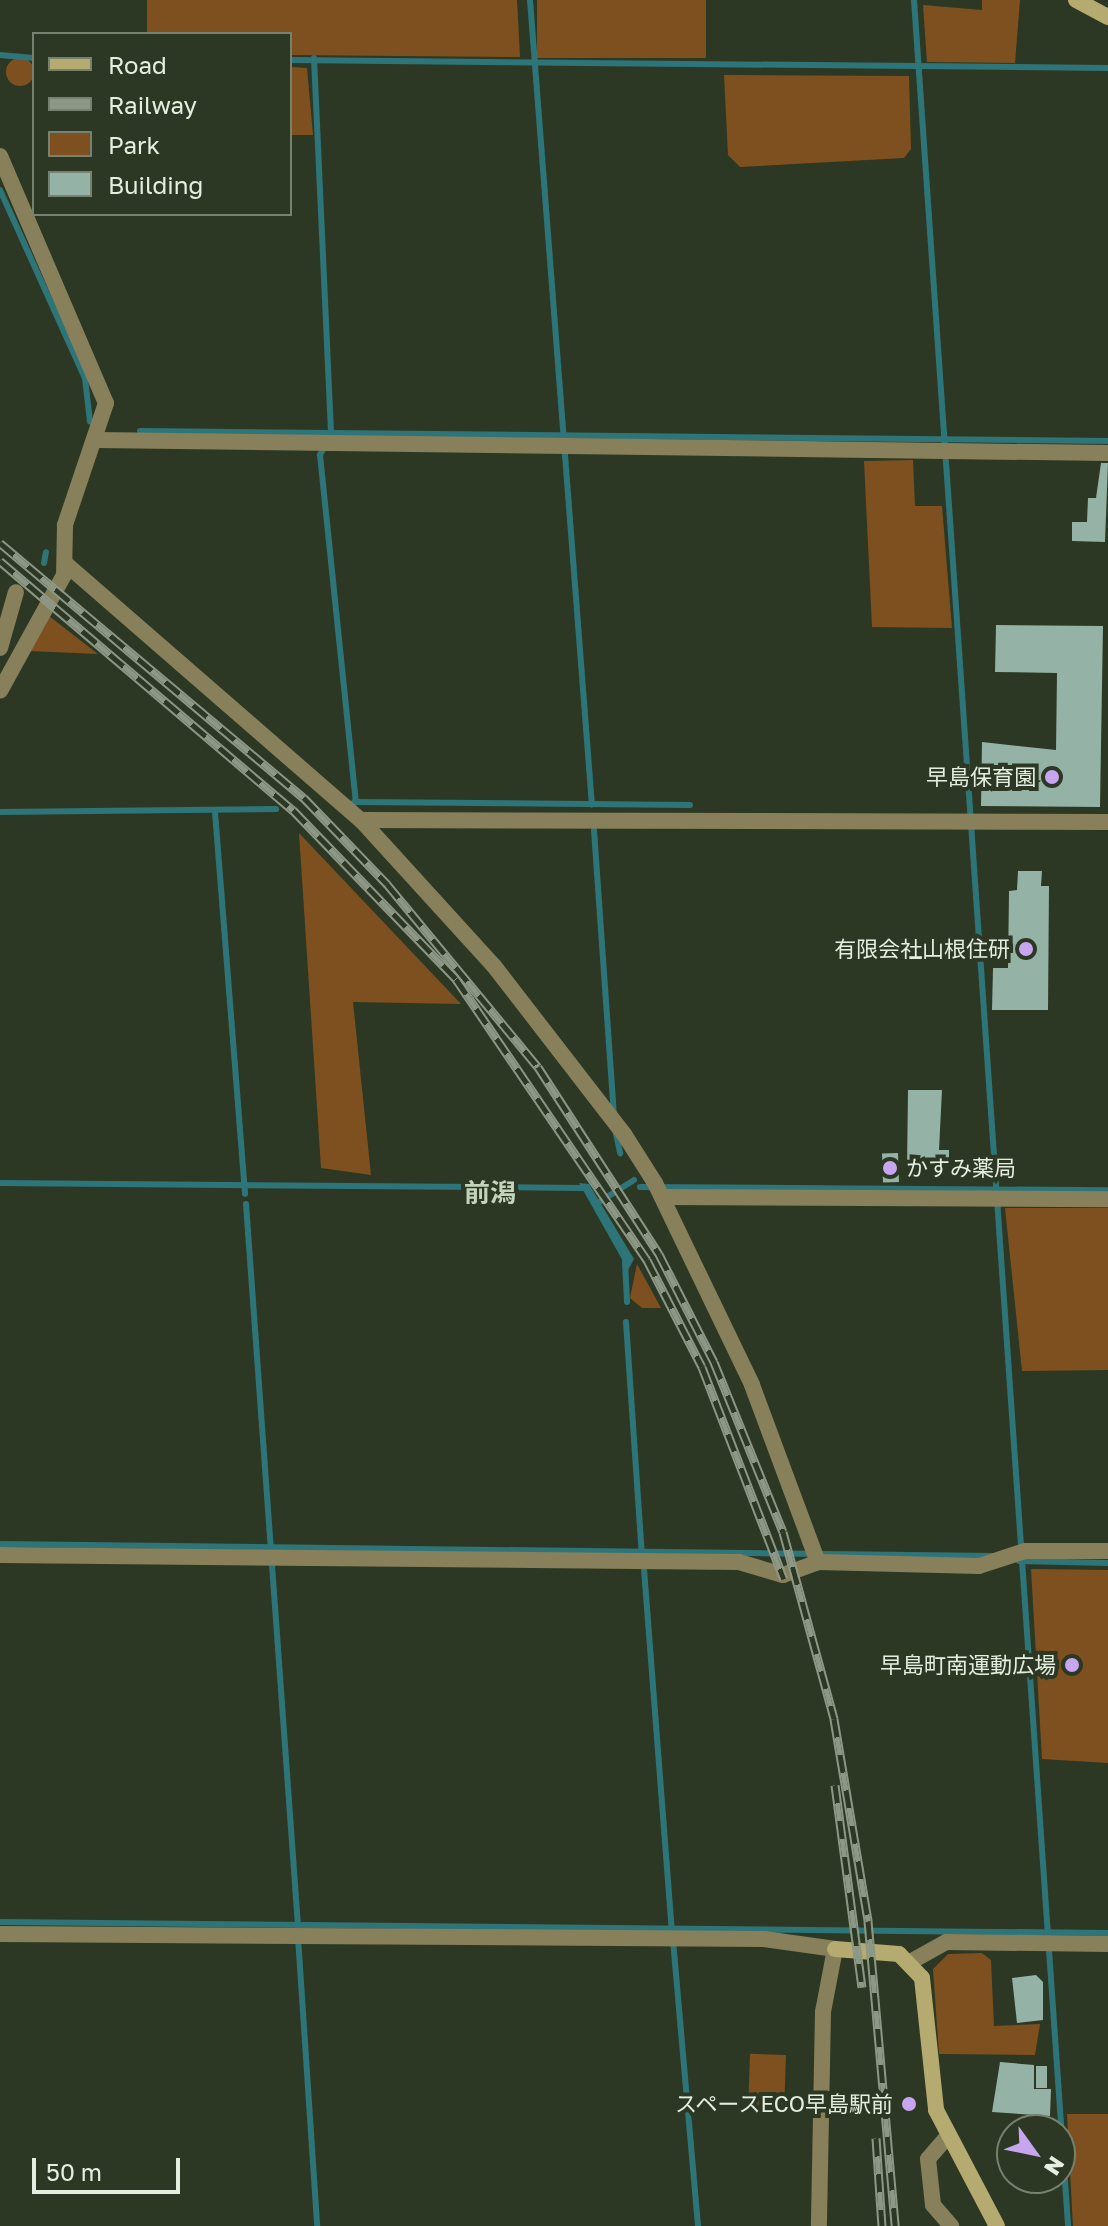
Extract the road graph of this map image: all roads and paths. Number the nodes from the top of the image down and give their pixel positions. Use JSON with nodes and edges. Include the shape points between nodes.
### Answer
{"nodes":[{"id":1,"x":1076,"y":0,"type":"edge"},
{"id":2,"x":1108,"y":17,"type":"edge"},
{"id":3,"x":0,"y":156,"type":"edge"},
{"id":4,"x":97,"y":440,"type":"junction"},
{"id":5,"x":1108,"y":453,"type":"edge"},
{"id":6,"x":66,"y":564,"type":"junction"},
{"id":7,"x":16,"y":592,"type":"dead end"},
{"id":8,"x":2,"y":645,"type":"edge"},
{"id":9,"x":21,"y":649,"type":"junction"},
{"id":10,"x":0,"y":691,"type":"edge"},
{"id":11,"x":361,"y":820,"type":"junction"},
{"id":12,"x":1108,"y":822,"type":"edge"},
{"id":13,"x":659,"y":1191,"type":"junction"},
{"id":14,"x":1108,"y":1199,"type":"edge"},
{"id":15,"x":1108,"y":1551,"type":"edge"},
{"id":16,"x":816,"y":1552,"type":"junction"},
{"id":17,"x":0,"y":1555,"type":"edge"},
{"id":18,"x":0,"y":1934,"type":"edge"},
{"id":19,"x":1108,"y":1944,"type":"edge"},
{"id":20,"x":835,"y":1949,"type":"junction"},
{"id":21,"x":912,"y":1961,"type":"junction"},
{"id":22,"x":947,"y":2137,"type":"junction"},
{"id":23,"x":819,"y":2226,"type":"edge"},
{"id":24,"x":951,"y":2226,"type":"edge"},
{"id":25,"x":997,"y":2226,"type":"edge"}],
"edges":[{"from":1,"to":2,"type":"street"},
{"from":3,"to":4,"type":"street","via":[[100,383],[106,403]]},
{"from":4,"to":5,"type":"street"},
{"from":4,"to":6,"type":"street","via":[[65,525]]},
{"from":6,"to":9,"type":"street"},
{"from":6,"to":11,"type":"street"},
{"from":7,"to":8,"type":"street"},
{"from":8,"to":9,"type":"street"},
{"from":9,"to":10,"type":"street"},
{"from":11,"to":12,"type":"street"},
{"from":11,"to":13,"type":"street","via":[[494,966],[624,1134]]},
{"from":13,"to":14,"type":"street"},
{"from":13,"to":16,"type":"street","via":[[752,1385]]},
{"from":15,"to":16,"type":"street"},
{"from":16,"to":17,"type":"street","via":[[783,1575],[739,1562]]},
{"from":18,"to":20,"type":"street","via":[[672,1940]]},
{"from":19,"to":21,"type":"street","via":[[946,1942]]},
{"from":20,"to":21,"type":"street"},
{"from":20,"to":23,"type":"street","via":[[823,2012]]},
{"from":21,"to":22,"type":"street","via":[[922,1978],[936,2110]]},
{"from":22,"to":24,"type":"street","via":[[928,2159],[933,2205]]},
{"from":22,"to":25,"type":"street"}]}
